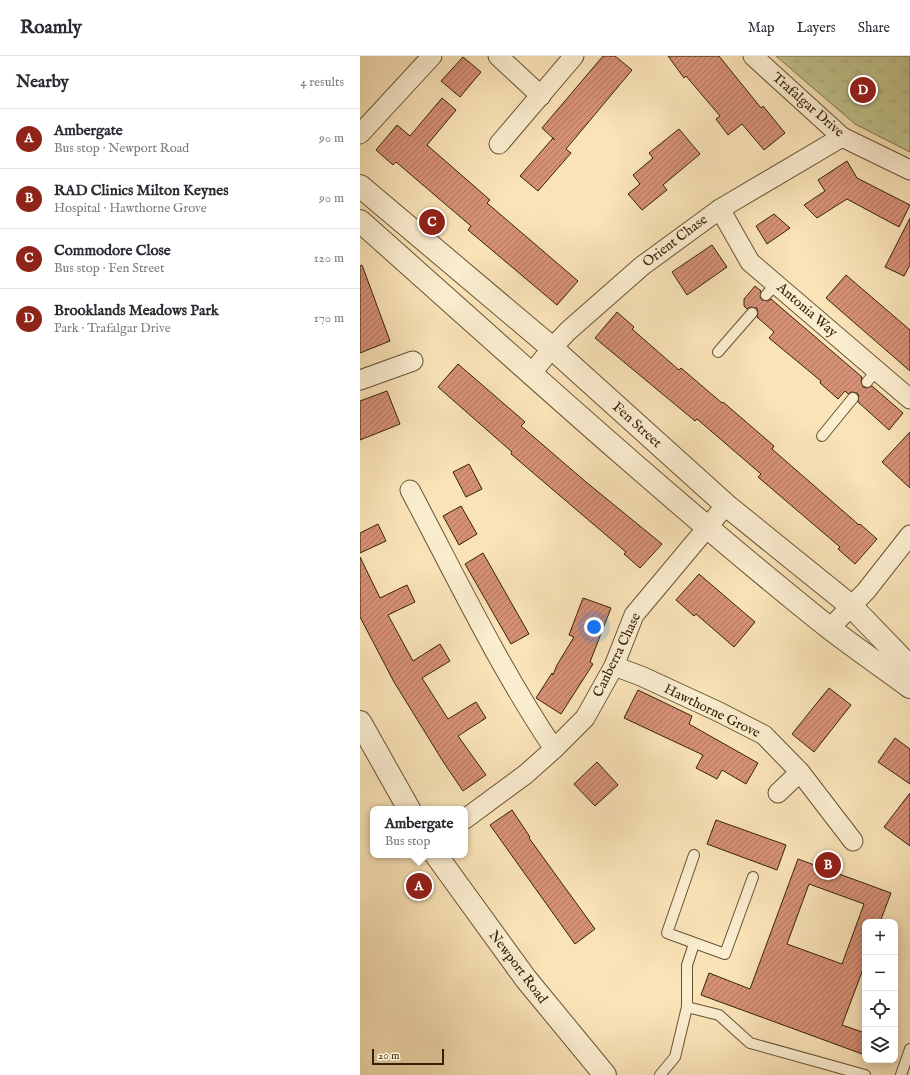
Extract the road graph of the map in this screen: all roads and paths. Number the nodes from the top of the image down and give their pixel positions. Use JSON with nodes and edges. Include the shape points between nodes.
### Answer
{"nodes":[{"id":1,"x":498,"y":56,"type":"edge"},
{"id":2,"x":574,"y":56,"type":"edge"},
{"id":3,"x":752,"y":56,"type":"edge"},
{"id":4,"x":428,"y":58,"type":"edge"},
{"id":5,"x":541,"y":96,"type":"junction"},
{"id":6,"x":360,"y":134,"type":"edge"},
{"id":7,"x":842,"y":137,"type":"junction"},
{"id":8,"x":499,"y":144,"type":"dead end"},
{"id":9,"x":910,"y":170,"type":"edge"},
{"id":10,"x":360,"y":186,"type":"edge"},
{"id":11,"x":720,"y":209,"type":"junction"},
{"id":12,"x":360,"y":220,"type":"edge"},
{"id":13,"x":752,"y":313,"type":"dead end"},
{"id":14,"x":552,"y":348,"type":"junction"},
{"id":15,"x":718,"y":352,"type":"dead end"},
{"id":16,"x":413,"y":361,"type":"dead end"},
{"id":17,"x":532,"y":374,"type":"junction"},
{"id":18,"x":360,"y":380,"type":"edge"},
{"id":19,"x":854,"y":398,"type":"dead end"},
{"id":20,"x":910,"y":399,"type":"edge"},
{"id":21,"x":822,"y":436,"type":"dead end"},
{"id":22,"x":410,"y":490,"type":"dead end"},
{"id":23,"x":726,"y":505,"type":"junction"},
{"id":24,"x":708,"y":527,"type":"junction"},
{"id":25,"x":910,"y":535,"type":"edge"},
{"id":26,"x":851,"y":606,"type":"junction"},
{"id":27,"x":830,"y":628,"type":"junction"},
{"id":28,"x":614,"y":666,"type":"junction"},
{"id":29,"x":910,"y":667,"type":"edge"},
{"id":30,"x":910,"y":687,"type":"edge"},
{"id":31,"x":360,"y":722,"type":"edge"},
{"id":32,"x":554,"y":749,"type":"junction"},
{"id":33,"x":800,"y":772,"type":"junction"},
{"id":34,"x":778,"y":793,"type":"dead end"},
{"id":35,"x":407,"y":806,"type":"edge"},
{"id":36,"x":468,"y":817,"type":"edge"},
{"id":37,"x":853,"y":841,"type":"dead end"},
{"id":38,"x":694,"y":855,"type":"dead end"},
{"id":39,"x":438,"y":858,"type":"edge"},
{"id":40,"x":753,"y":877,"type":"dead end"},
{"id":41,"x":694,"y":944,"type":"junction"},
{"id":42,"x":687,"y":1007,"type":"junction"},
{"id":43,"x":910,"y":1049,"type":"edge"},
{"id":44,"x":597,"y":1073,"type":"edge"},
{"id":45,"x":660,"y":1075,"type":"edge"},
{"id":46,"x":865,"y":1075,"type":"edge"},
{"id":47,"x":901,"y":1075,"type":"edge"}],
"edges":[{"from":1,"to":5,"type":"street"},
{"from":2,"to":5,"type":"street"},
{"from":3,"to":7,"type":"street","name":"Trafalgar Drive"},
{"from":4,"to":6,"type":"street"},
{"from":5,"to":8,"type":"street"},
{"from":7,"to":9,"type":"street","name":"Trafalgar Drive"},
{"from":7,"to":11,"type":"street","name":"Orient Chase"},
{"from":10,"to":14,"type":"street","name":"Fen Street"},
{"from":11,"to":14,"type":"street","name":"Orient Chase","via":[[642,266]]},
{"from":11,"to":20,"type":"street","name":"Antonia Way","via":[[750,262],[771,289],[872,376]]},
{"from":12,"to":17,"type":"street"},
{"from":13,"to":15,"type":"lane"},
{"from":14,"to":17,"type":"street","name":"Orient Chase"},
{"from":14,"to":23,"type":"street","name":"Fen Street"},
{"from":16,"to":18,"type":"street"},
{"from":17,"to":24,"type":"street"},
{"from":19,"to":21,"type":"lane"},
{"from":22,"to":32,"type":"street","via":[[476,616],[531,714]]},
{"from":23,"to":24,"type":"street","name":"Canberra Chase"},
{"from":23,"to":26,"type":"street","name":"Fen Street"},
{"from":24,"to":27,"type":"street"},
{"from":24,"to":28,"type":"street","name":"Canberra Chase","via":[[634,615]]},
{"from":25,"to":26,"type":"street"},
{"from":26,"to":27,"type":"street"},
{"from":26,"to":29,"type":"street","name":"Fen Street"},
{"from":27,"to":30,"type":"street"},
{"from":28,"to":32,"type":"street","name":"Canberra Chase","via":[[585,718]]},
{"from":28,"to":33,"type":"street","name":"Hawthorne Grove","via":[[641,676],[764,735]]},
{"from":31,"to":35,"type":"street"},
{"from":32,"to":36,"type":"street","name":"Canberra Chase","via":[[526,774]]},
{"from":33,"to":34,"type":"street"},
{"from":33,"to":37,"type":"street","name":"Hawthorne Grove"},
{"from":38,"to":41,"type":"lane","via":[[667,933]]},
{"from":39,"to":44,"type":"street","name":"Newport Road"},
{"from":40,"to":41,"type":"lane","via":[[725,954]]},
{"from":41,"to":42,"type":"lane","via":[[687,966]]},
{"from":42,"to":45,"type":"lane","via":[[675,1057]]},
{"from":42,"to":46,"type":"lane","via":[[719,1015],[750,1042]]},
{"from":43,"to":47,"type":"lane"}]}
